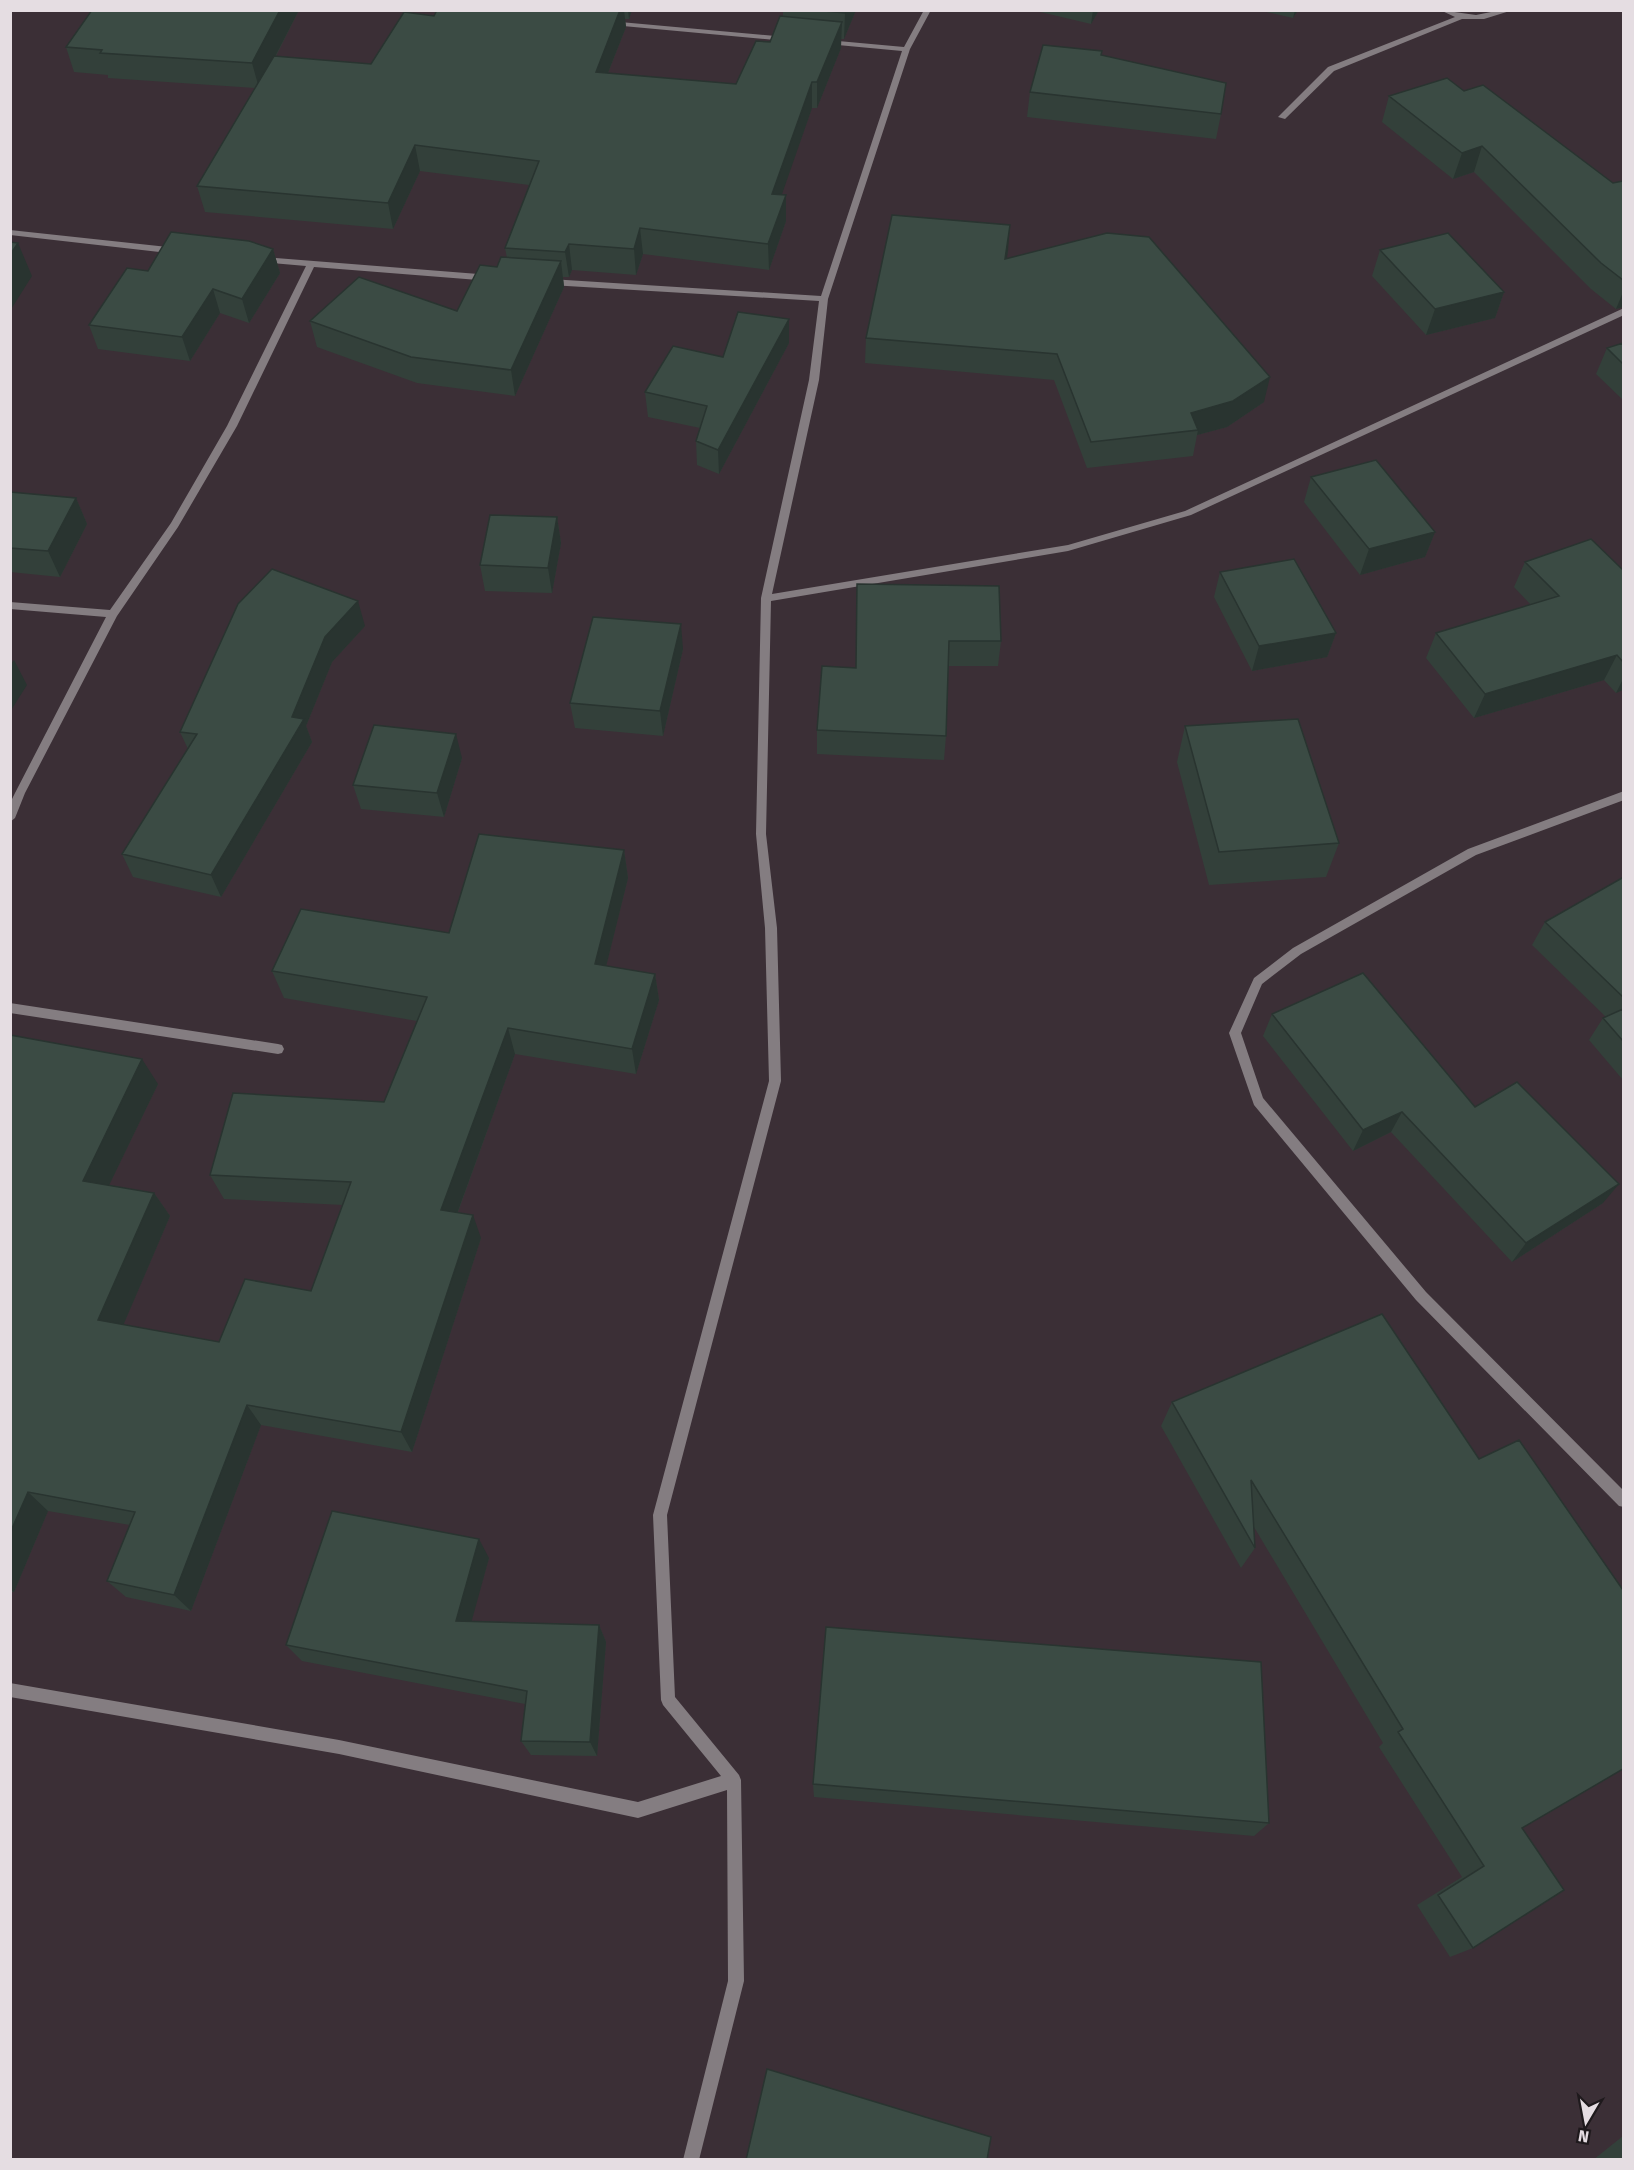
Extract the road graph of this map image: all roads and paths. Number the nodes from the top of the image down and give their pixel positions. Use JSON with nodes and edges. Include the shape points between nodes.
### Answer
{"nodes":[{"id":1,"x":928,"y":10,"type":"edge"},
{"id":2,"x":1443,"y":10,"type":"edge"},
{"id":3,"x":1510,"y":10,"type":"edge"},
{"id":4,"x":1458,"y":19,"type":"junction"},
{"id":5,"x":601,"y":22,"type":"edge"},
{"id":6,"x":800,"y":40,"type":"edge"},
{"id":7,"x":812,"y":41,"type":"edge"},
{"id":8,"x":906,"y":49,"type":"junction"},
{"id":9,"x":1282,"y":117,"type":"dead end"},
{"id":10,"x":10,"y":232,"type":"edge"},
{"id":11,"x":183,"y":251,"type":"edge"},
{"id":12,"x":253,"y":259,"type":"edge"},
{"id":13,"x":310,"y":266,"type":"junction"},
{"id":14,"x":501,"y":278,"type":"edge"},
{"id":15,"x":537,"y":281,"type":"edge"},
{"id":16,"x":824,"y":300,"type":"junction"},
{"id":17,"x":1623,"y":310,"type":"edge"},
{"id":18,"x":765,"y":598,"type":"junction"},
{"id":19,"x":10,"y":605,"type":"edge"},
{"id":20,"x":113,"y":614,"type":"junction"},
{"id":21,"x":1623,"y":795,"type":"edge"},
{"id":22,"x":10,"y":818,"type":"edge"},
{"id":23,"x":10,"y":1008,"type":"edge"},
{"id":24,"x":278,"y":1049,"type":"dead end"},
{"id":25,"x":1623,"y":1501,"type":"edge"},
{"id":26,"x":10,"y":1690,"type":"edge"},
{"id":27,"x":734,"y":1780,"type":"junction"},
{"id":28,"x":691,"y":2160,"type":"edge"}],
"edges":[{"from":1,"to":8,"type":"street"},
{"from":2,"to":4,"type":"street"},
{"from":3,"to":4,"type":"street","via":[[1494,16]]},
{"from":4,"to":9,"type":"street","via":[[1331,69]]},
{"from":5,"to":6,"type":"street"},
{"from":7,"to":8,"type":"street"},
{"from":8,"to":16,"type":"street"},
{"from":10,"to":11,"type":"street"},
{"from":12,"to":13,"type":"street"},
{"from":13,"to":14,"type":"street"},
{"from":13,"to":20,"type":"street","via":[[232,426],[175,525]]},
{"from":15,"to":16,"type":"street"},
{"from":16,"to":18,"type":"street","via":[[814,380]]},
{"from":17,"to":18,"type":"street","via":[[1188,513],[1068,548]]},
{"from":18,"to":27,"type":"street","via":[[761,834],[771,928],[775,1081],[660,1515],[668,1700]]},
{"from":19,"to":20,"type":"street"},
{"from":20,"to":22,"type":"street"},
{"from":21,"to":25,"type":"street","via":[[1472,852],[1297,951],[1258,981],[1235,1034],[1258,1101],[1295,1146],[1421,1296]]},
{"from":23,"to":24,"type":"street"},
{"from":26,"to":27,"type":"street","via":[[339,1746],[638,1809]]},
{"from":27,"to":28,"type":"street","via":[[736,1981]]}]}
